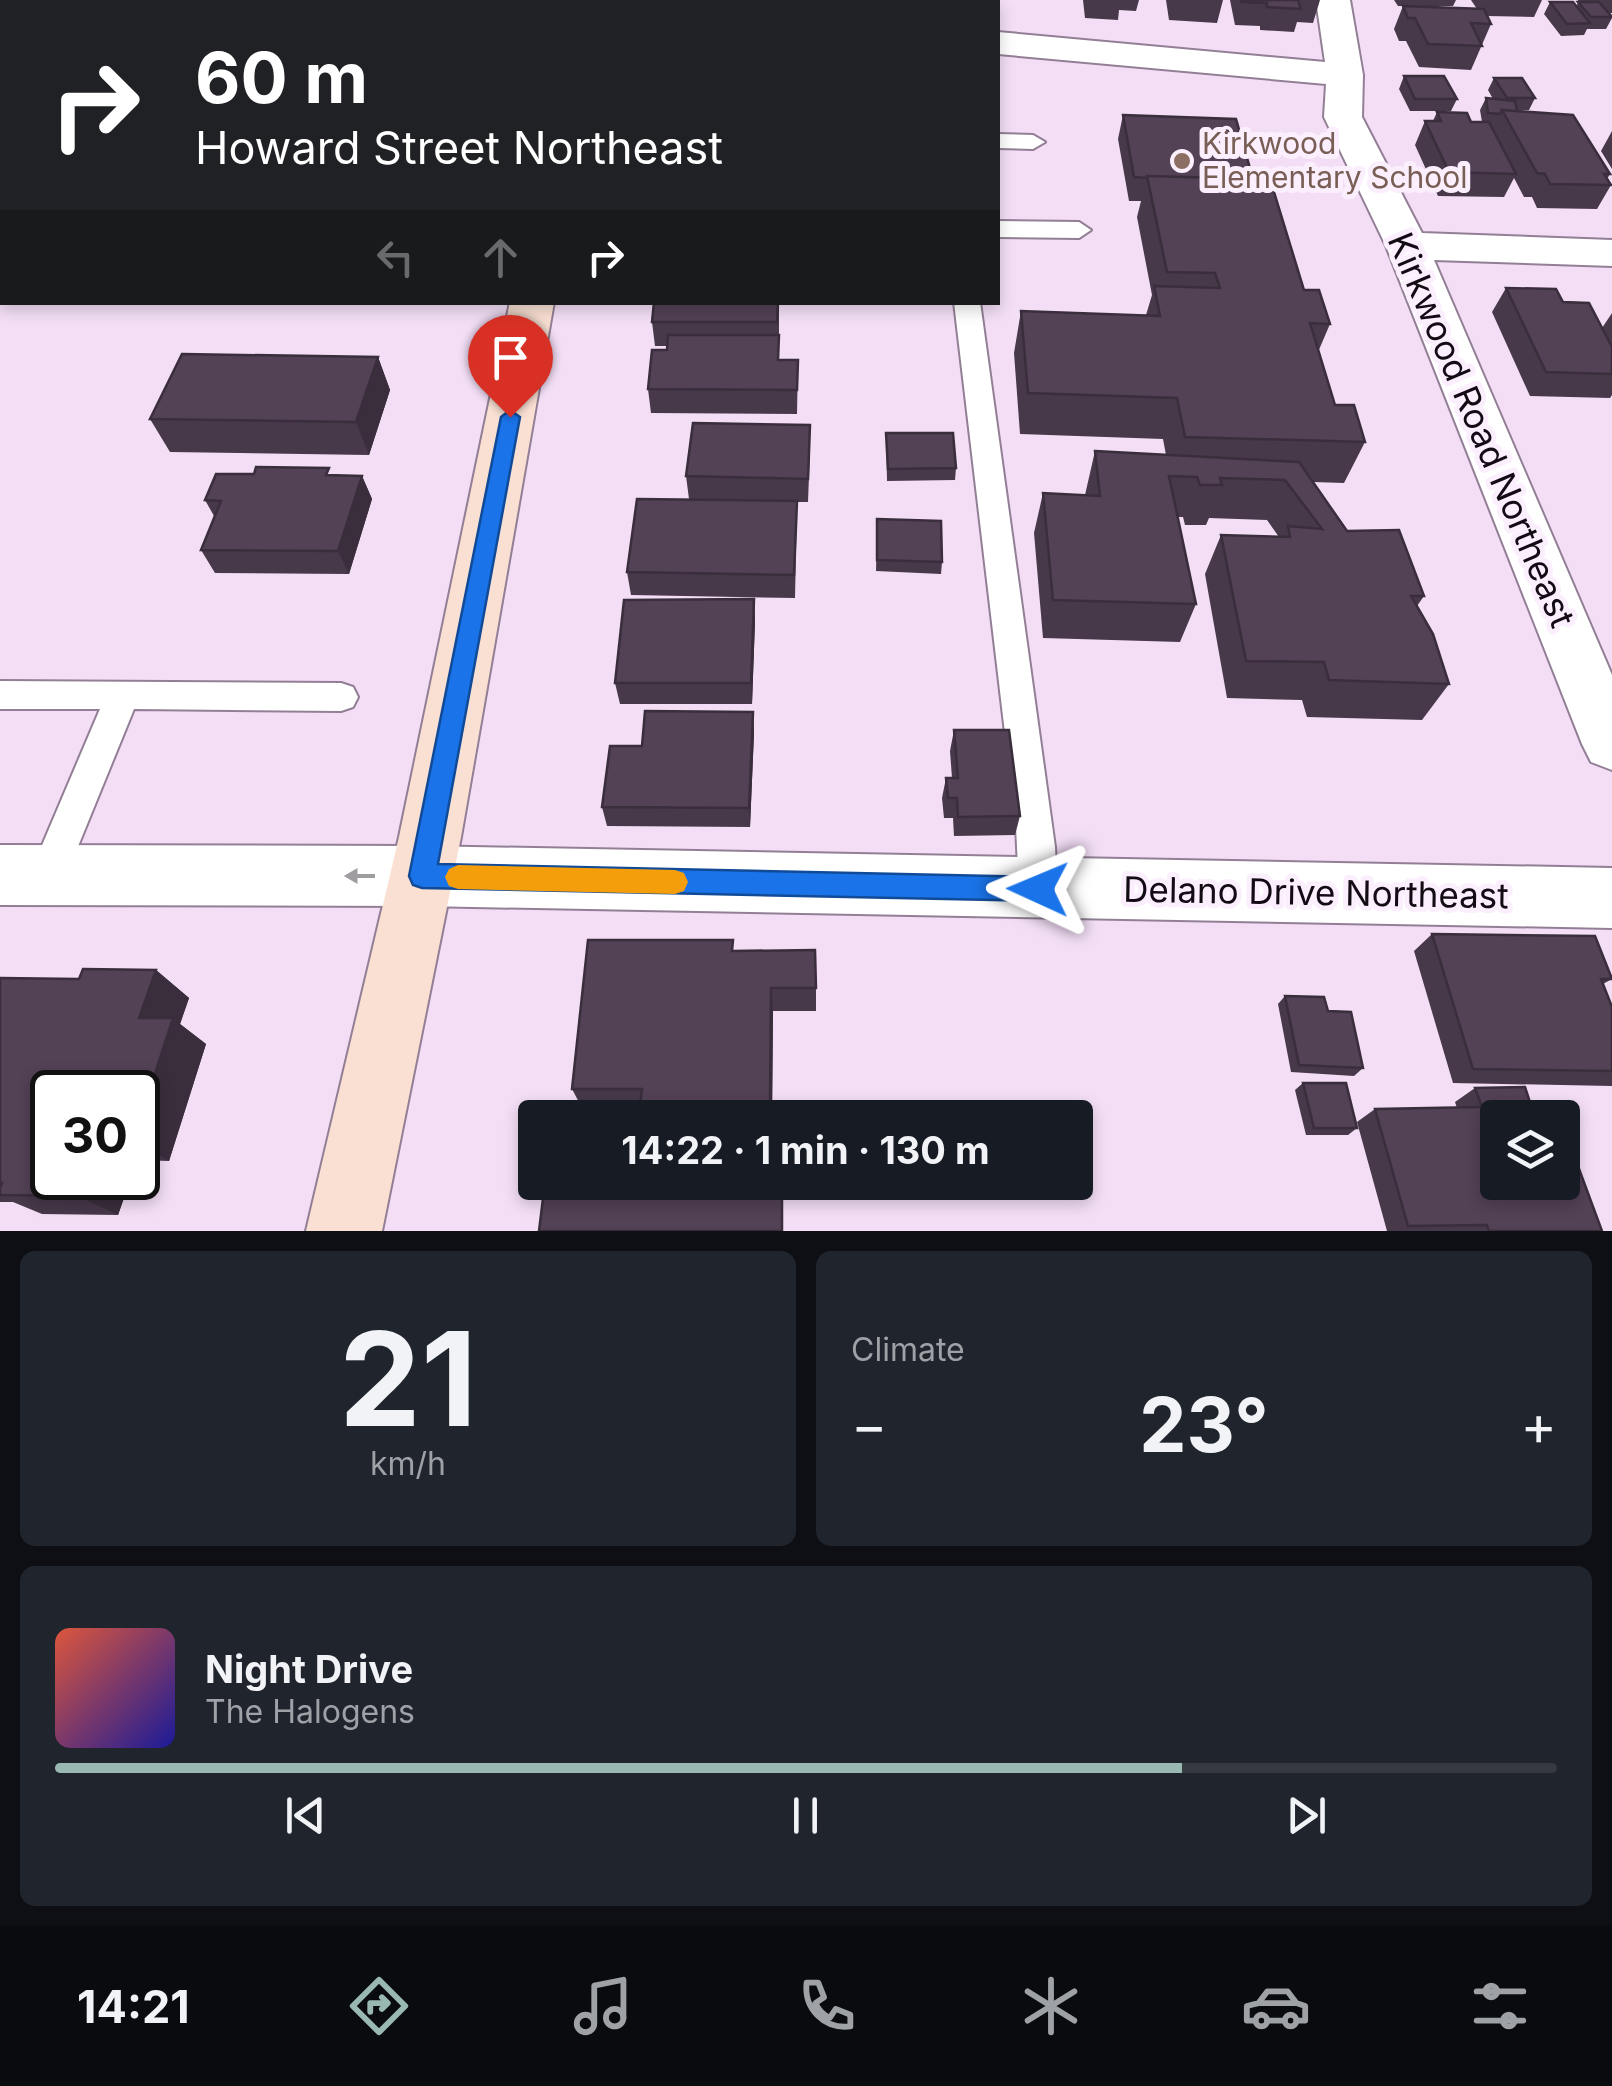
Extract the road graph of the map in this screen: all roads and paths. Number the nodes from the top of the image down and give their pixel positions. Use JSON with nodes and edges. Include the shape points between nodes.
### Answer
{"nodes":[{"id":1,"x":1333,"y":0,"type":"edge"},
{"id":2,"x":1000,"y":42,"type":"edge"},
{"id":3,"x":1344,"y":75,"type":"junction"},
{"id":4,"x":1000,"y":141,"type":"edge"},
{"id":5,"x":1033,"y":142,"type":"dead end"},
{"id":6,"x":1000,"y":229,"type":"edge"},
{"id":7,"x":1079,"y":230,"type":"dead end"},
{"id":8,"x":1406,"y":246,"type":"junction"},
{"id":9,"x":1612,"y":252,"type":"edge"},
{"id":10,"x":531,"y":305,"type":"edge"},
{"id":11,"x":967,"y":305,"type":"edge"},
{"id":12,"x":0,"y":695,"type":"edge"},
{"id":13,"x":123,"y":695,"type":"junction"},
{"id":14,"x":342,"y":697,"type":"dead end"},
{"id":15,"x":1612,"y":744,"type":"edge"},
{"id":16,"x":24,"y":876,"type":"edge"},
{"id":17,"x":422,"y":876,"type":"junction"},
{"id":18,"x":1038,"y":889,"type":"junction"},
{"id":19,"x":1612,"y":898,"type":"edge"},
{"id":20,"x":344,"y":1231,"type":"edge"}],
"edges":[{"from":1,"to":3,"type":"street","name":"Kirkwood Road Northeast"},
{"from":2,"to":3,"type":"street"},
{"from":3,"to":8,"type":"street","name":"Kirkwood Road Northeast","via":[[1344,117]]},
{"from":4,"to":5,"type":"lane"},
{"from":6,"to":7,"type":"lane"},
{"from":8,"to":9,"type":"street"},
{"from":8,"to":15,"type":"street","name":"Kirkwood Road Northeast"},
{"from":10,"to":17,"type":"street"},
{"from":11,"to":18,"type":"lane","via":[[1040,850]]},
{"from":12,"to":13,"type":"lane"},
{"from":13,"to":14,"type":"lane"},
{"from":13,"to":16,"type":"lane"},
{"from":17,"to":16,"type":"street","name":"Delano Drive Northeast","one_way":true},
{"from":17,"to":18,"type":"street","name":"Delano Drive Northeast"},
{"from":17,"to":20,"type":"street"},
{"from":18,"to":19,"type":"street","name":"Delano Drive Northeast"}]}
